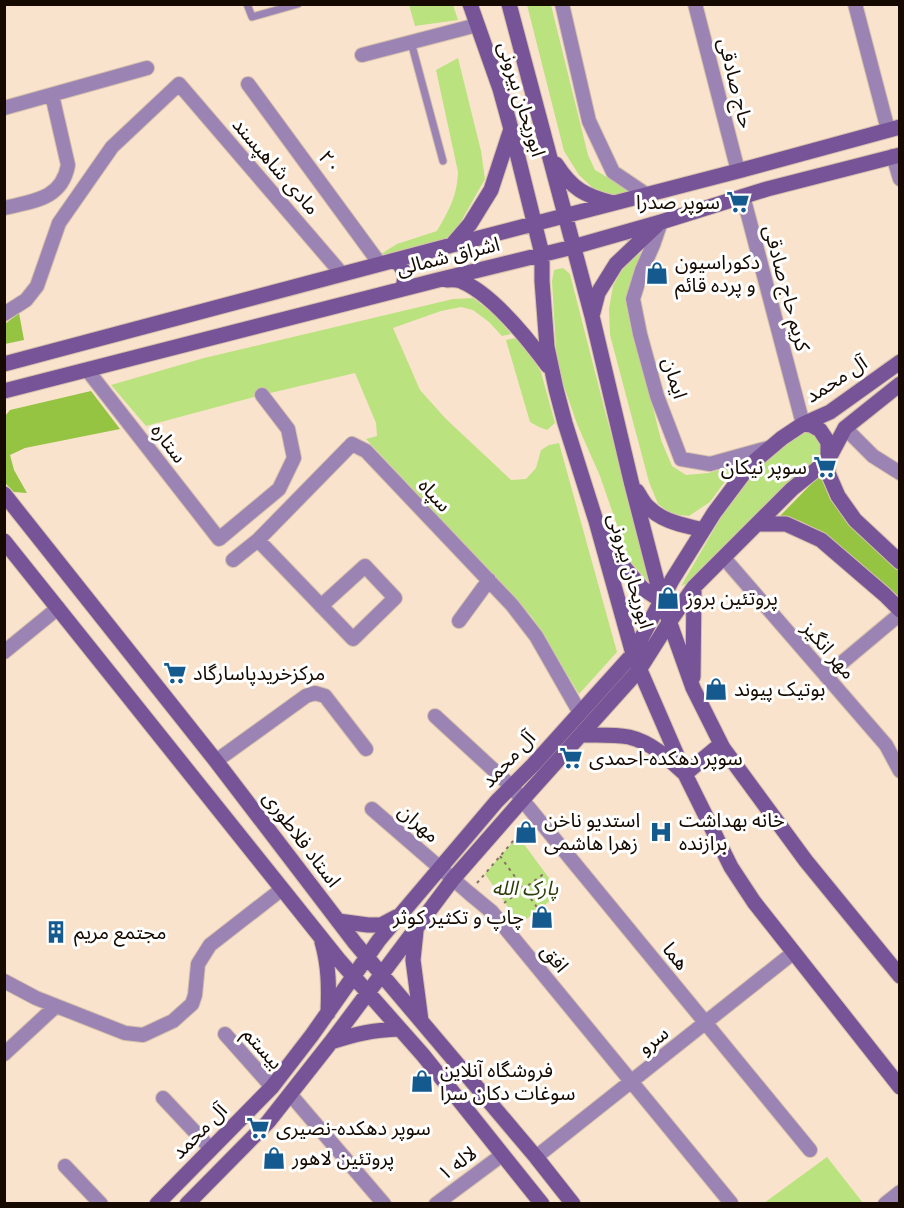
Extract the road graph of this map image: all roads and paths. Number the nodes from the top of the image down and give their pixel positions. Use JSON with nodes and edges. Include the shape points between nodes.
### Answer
{"nodes":[{"id":1,"x":247,"y":4,"type":"edge"},
{"id":2,"x":298,"y":4,"type":"edge"},
{"id":3,"x":470,"y":4,"type":"edge"},
{"id":4,"x":477,"y":4,"type":"edge"},
{"id":5,"x":504,"y":4,"type":"edge"},
{"id":6,"x":509,"y":4,"type":"edge"},
{"id":7,"x":562,"y":4,"type":"edge"},
{"id":8,"x":695,"y":4,"type":"edge"},
{"id":9,"x":855,"y":4,"type":"edge"},
{"id":10,"x":477,"y":25,"type":"junction"},
{"id":11,"x":411,"y":42,"type":"junction"},
{"id":12,"x":362,"y":55,"type":"dead end"},
{"id":13,"x":147,"y":68,"type":"dead end"},
{"id":14,"x":528,"y":78,"type":"junction"},
{"id":15,"x":248,"y":84,"type":"dead end"},
{"id":16,"x":500,"y":89,"type":"junction"},
{"id":17,"x":52,"y":95,"type":"junction"},
{"id":18,"x":4,"y":108,"type":"edge"},
{"id":19,"x":512,"y":129,"type":"junction"},
{"id":20,"x":894,"y":129,"type":"edge"},
{"id":21,"x":547,"y":146,"type":"junction"},
{"id":22,"x":896,"y":155,"type":"edge"},
{"id":23,"x":443,"y":160,"type":"dead end"},
{"id":24,"x":738,"y":171,"type":"junction"},
{"id":25,"x":900,"y":180,"type":"edge"},
{"id":26,"x":647,"y":195,"type":"junction"},
{"id":27,"x":743,"y":196,"type":"junction"},
{"id":28,"x":613,"y":203,"type":"junction"},
{"id":29,"x":4,"y":208,"type":"edge"},
{"id":30,"x":566,"y":216,"type":"junction"},
{"id":31,"x":661,"y":222,"type":"junction"},
{"id":32,"x":535,"y":224,"type":"junction"},
{"id":33,"x":452,"y":245,"type":"junction"},
{"id":34,"x":573,"y":247,"type":"junction"},
{"id":35,"x":542,"y":254,"type":"junction"},
{"id":36,"x":388,"y":262,"type":"junction"},
{"id":37,"x":342,"y":274,"type":"junction"},
{"id":38,"x":438,"y":280,"type":"junction"},
{"id":39,"x":402,"y":289,"type":"junction"},
{"id":40,"x":4,"y":315,"type":"edge"},
{"id":41,"x":592,"y":316,"type":"junction"},
{"id":42,"x":900,"y":362,"type":"edge"},
{"id":43,"x":4,"y":364,"type":"edge"},
{"id":44,"x":88,"y":371,"type":"junction"},
{"id":45,"x":552,"y":371,"type":"junction"},
{"id":46,"x":900,"y":384,"type":"edge"},
{"id":47,"x":22,"y":387,"type":"junction"},
{"id":48,"x":4,"y":391,"type":"edge"},
{"id":49,"x":262,"y":394,"type":"dead end"},
{"id":50,"x":4,"y":398,"type":"edge"},
{"id":51,"x":830,"y":412,"type":"junction"},
{"id":52,"x":803,"y":424,"type":"junction"},
{"id":53,"x":845,"y":428,"type":"junction"},
{"id":54,"x":768,"y":448,"type":"junction"},
{"id":55,"x":828,"y":460,"type":"junction"},
{"id":56,"x":900,"y":473,"type":"edge"},
{"id":57,"x":630,"y":481,"type":"junction"},
{"id":58,"x":4,"y":494,"type":"edge"},
{"id":59,"x":596,"y":521,"type":"junction"},
{"id":60,"x":757,"y":524,"type":"junction"},
{"id":61,"x":703,"y":530,"type":"junction"},
{"id":62,"x":258,"y":540,"type":"junction"},
{"id":63,"x":4,"y":541,"type":"edge"},
{"id":64,"x":724,"y":558,"type":"junction"},
{"id":65,"x":233,"y":560,"type":"dead end"},
{"id":66,"x":900,"y":562,"type":"edge"},
{"id":67,"x":489,"y":580,"type":"junction"},
{"id":68,"x":694,"y":587,"type":"junction"},
{"id":69,"x":662,"y":601,"type":"junction"},
{"id":70,"x":321,"y":606,"type":"junction"},
{"id":71,"x":58,"y":608,"type":"junction"},
{"id":72,"x":900,"y":612,"type":"edge"},
{"id":73,"x":459,"y":621,"type":"dead end"},
{"id":74,"x":670,"y":621,"type":"junction"},
{"id":75,"x":4,"y":652,"type":"edge"},
{"id":76,"x":633,"y":654,"type":"junction"},
{"id":77,"x":639,"y":670,"type":"junction"},
{"id":78,"x":826,"y":676,"type":"junction"},
{"id":79,"x":693,"y":688,"type":"junction"},
{"id":80,"x":580,"y":713,"type":"junction"},
{"id":81,"x":435,"y":716,"type":"dead end"},
{"id":82,"x":581,"y":735,"type":"junction"},
{"id":83,"x":721,"y":744,"type":"junction"},
{"id":84,"x":366,"y":749,"type":"dead end"},
{"id":85,"x":216,"y":761,"type":"junction"},
{"id":86,"x":900,"y":771,"type":"edge"},
{"id":87,"x":685,"y":774,"type":"junction"},
{"id":88,"x":511,"y":786,"type":"junction"},
{"id":89,"x":523,"y":799,"type":"junction"},
{"id":90,"x":372,"y":809,"type":"dead end"},
{"id":91,"x":535,"y":814,"type":"junction"},
{"id":92,"x":500,"y":856,"type":"junction"},
{"id":93,"x":440,"y":867,"type":"junction"},
{"id":94,"x":546,"y":873,"type":"dead end"},
{"id":95,"x":453,"y":879,"type":"junction"},
{"id":96,"x":282,"y":889,"type":"junction"},
{"id":97,"x":524,"y":889,"type":"junction"},
{"id":98,"x":468,"y":893,"type":"junction"},
{"id":99,"x":504,"y":903,"type":"dead end"},
{"id":100,"x":539,"y":910,"type":"dead end"},
{"id":101,"x":401,"y":914,"type":"junction"},
{"id":102,"x":338,"y":921,"type":"junction"},
{"id":103,"x":416,"y":929,"type":"junction"},
{"id":104,"x":320,"y":936,"type":"junction"},
{"id":105,"x":793,"y":953,"type":"junction"},
{"id":106,"x":367,"y":957,"type":"junction"},
{"id":107,"x":382,"y":975,"type":"junction"},
{"id":108,"x":353,"y":976,"type":"junction"},
{"id":109,"x":900,"y":976,"type":"edge"},
{"id":110,"x":4,"y":981,"type":"edge"},
{"id":111,"x":368,"y":993,"type":"junction"},
{"id":112,"x":56,"y":1006,"type":"junction"},
{"id":113,"x":328,"y":1013,"type":"junction"},
{"id":114,"x":421,"y":1021,"type":"junction"},
{"id":115,"x":706,"y":1023,"type":"junction"},
{"id":116,"x":399,"y":1029,"type":"junction"},
{"id":117,"x":225,"y":1034,"type":"dead end"},
{"id":118,"x":331,"y":1042,"type":"junction"},
{"id":119,"x":4,"y":1054,"type":"edge"},
{"id":120,"x":632,"y":1082,"type":"junction"},
{"id":121,"x":272,"y":1087,"type":"junction"},
{"id":122,"x":900,"y":1087,"type":"edge"},
{"id":123,"x":290,"y":1094,"type":"junction"},
{"id":124,"x":163,"y":1098,"type":"dead end"},
{"id":125,"x":211,"y":1149,"type":"junction"},
{"id":126,"x":810,"y":1150,"type":"dead end"},
{"id":127,"x":502,"y":1155,"type":"junction"},
{"id":128,"x":536,"y":1157,"type":"junction"},
{"id":129,"x":65,"y":1166,"type":"dead end"},
{"id":130,"x":900,"y":1192,"type":"edge"},
{"id":131,"x":101,"y":1203,"type":"edge"},
{"id":132,"x":157,"y":1203,"type":"edge"},
{"id":133,"x":187,"y":1203,"type":"edge"},
{"id":134,"x":384,"y":1203,"type":"edge"},
{"id":135,"x":436,"y":1203,"type":"edge"},
{"id":136,"x":542,"y":1203,"type":"edge"},
{"id":137,"x":573,"y":1203,"type":"edge"},
{"id":138,"x":731,"y":1203,"type":"edge"},
{"id":139,"x":885,"y":1203,"type":"edge"}],
"edges":[{"from":1,"to":2,"type":"lane","via":[[252,17]]},
{"from":3,"to":10,"type":"main road","name":"ابوریحان بیرونی"},
{"from":4,"to":16,"type":"main road"},
{"from":5,"to":14,"type":"main road"},
{"from":6,"to":14,"type":"main road","name":"ابوریحان بیرونی"},
{"from":7,"to":26,"type":"street","via":[[589,121],[613,172]]},
{"from":8,"to":24,"type":"street","name":"حاج صادقی"},
{"from":9,"to":20,"type":"street"},
{"from":10,"to":11,"type":"street"},
{"from":10,"to":16,"type":"main road","name":"ابوریحان بیرونی"},
{"from":11,"to":12,"type":"street"},
{"from":11,"to":23,"type":"lane"},
{"from":13,"to":17,"type":"street"},
{"from":14,"to":21,"type":"main road","name":"ابوریحان بیرونی"},
{"from":15,"to":36,"type":"street","name":"۲۰"},
{"from":16,"to":19,"type":"main road","name":"ابوریحان بیرونی"},
{"from":17,"to":18,"type":"street"},
{"from":17,"to":29,"type":"street","via":[[68,165],[66,176],[44,198]]},
{"from":19,"to":32,"type":"main road","name":"ابوریحان بیرونی"},
{"from":19,"to":33,"type":"main road","via":[[491,190]]},
{"from":20,"to":24,"type":"main road","name":"اشراق شمالی"},
{"from":21,"to":28,"type":"main road","via":[[565,178],[580,191]]},
{"from":21,"to":30,"type":"main road","name":"ابوریحان بیرونی"},
{"from":22,"to":25,"type":"street"},
{"from":22,"to":27,"type":"main road","name":"اشراق شمالی"},
{"from":24,"to":26,"type":"main road","name":"اشراق شمالی"},
{"from":26,"to":28,"type":"main road","name":"اشراق شمالی"},
{"from":27,"to":31,"type":"main road","name":"اشراق شمالی"},
{"from":27,"to":52,"type":"street","name":"کریم حاج صادقی"},
{"from":28,"to":30,"type":"main road","name":"اشراق شمالی"},
{"from":30,"to":32,"type":"main road","name":"اشراق شمالی"},
{"from":30,"to":34,"type":"main road","name":"ابوریحان بیرونی"},
{"from":31,"to":34,"type":"main road","name":"اشراق شمالی"},
{"from":31,"to":41,"type":"main road","via":[[616,264],[598,293]]},
{"from":31,"to":54,"type":"street","name":"ایمان","via":[[633,299],[657,396],[681,459],[710,465]]},
{"from":32,"to":33,"type":"main road","name":"اشراق شمالی"},
{"from":32,"to":35,"type":"main road","name":"ابوریحان بیرونی"},
{"from":33,"to":36,"type":"main road","name":"اشراق شمالی"},
{"from":34,"to":35,"type":"main road","name":"اشراق شمالی"},
{"from":34,"to":41,"type":"main road","name":"ابوریحان بیرونی"},
{"from":35,"to":38,"type":"main road","name":"اشراق شمالی"},
{"from":35,"to":45,"type":"main road","name":"ابوریحان بیرونی"},
{"from":36,"to":37,"type":"main road","name":"اشراق شمالی"},
{"from":36,"to":39,"type":"main road","via":[[402,266]]},
{"from":37,"to":40,"type":"street","name":"مادی شاهپسند","via":[[179,84],[112,147],[59,223],[38,286]]},
{"from":37,"to":43,"type":"main road","name":"اشراق شمالی"},
{"from":38,"to":39,"type":"main road","name":"اشراق شمالی"},
{"from":38,"to":45,"type":"main road","via":[[459,280],[485,295]]},
{"from":39,"to":44,"type":"main road","name":"اشراق شمالی"},
{"from":41,"to":57,"type":"main road","name":"ابوریحان بیرونی"},
{"from":42,"to":51,"type":"main road","name":"آل محمد"},
{"from":44,"to":47,"type":"main road","name":"اشراق شمالی"},
{"from":44,"to":49,"type":"street","name":"ستاره","via":[[219,539],[279,489],[294,458],[288,429]]},
{"from":45,"to":59,"type":"main road","name":"ابوریحان بیرونی"},
{"from":46,"to":53,"type":"main road","name":"آل محمد"},
{"from":47,"to":48,"type":"main road","name":"اشراق شمالی"},
{"from":47,"to":50,"type":"main road"},
{"from":51,"to":52,"type":"main road","name":"آل محمد"},
{"from":51,"to":53,"type":"main road"},
{"from":52,"to":54,"type":"main road","name":"آل محمد"},
{"from":52,"to":55,"type":"main road","via":[[820,430],[828,442]]},
{"from":53,"to":55,"type":"main road","name":"آل محمد"},
{"from":53,"to":56,"type":"street","via":[[873,456]]},
{"from":54,"to":61,"type":"main road","name":"آل محمد","via":[[750,465]]},
{"from":55,"to":60,"type":"main road","name":"آل محمد"},
{"from":55,"to":66,"type":"main road","via":[[828,473],[838,496],[855,520]]},
{"from":57,"to":61,"type":"main road","via":[[646,506],[658,516]]},
{"from":57,"to":69,"type":"main road","name":"ابوریحان بیرونی"},
{"from":58,"to":85,"type":"main road","name":"استاد فلاطوری"},
{"from":59,"to":69,"type":"main road","via":[[635,581]]},
{"from":59,"to":76,"type":"main road","name":"ابوریحان بیرونی"},
{"from":60,"to":64,"type":"main road","name":"آل محمد"},
{"from":60,"to":72,"type":"main road","via":[[786,524],[821,540]]},
{"from":61,"to":69,"type":"main road","name":"آل محمد"},
{"from":62,"to":65,"type":"street","name":"سپاه"},
{"from":62,"to":67,"type":"street","name":"سپاه","via":[[352,444],[366,451]]},
{"from":62,"to":70,"type":"street"},
{"from":63,"to":71,"type":"main road"},
{"from":64,"to":68,"type":"main road","name":"آل محمد"},
{"from":64,"to":78,"type":"street","name":"مهر انگیز"},
{"from":67,"to":73,"type":"street"},
{"from":67,"to":80,"type":"street","name":"سپاه","via":[[536,636]]},
{"from":68,"to":69,"type":"main road"},
{"from":68,"to":74,"type":"main road","name":"آل محمد"},
{"from":68,"to":79,"type":"main road"},
{"from":69,"to":74,"type":"main road","name":"ابوریحان بیرونی"},
{"from":69,"to":76,"type":"main road","name":"آل محمد"},
{"from":70,"to":70,"type":"street","via":[[352,639],[395,598],[365,566]]},
{"from":71,"to":75,"type":"street"},
{"from":71,"to":96,"type":"main road"},
{"from":72,"to":78,"type":"street"},
{"from":74,"to":77,"type":"main road","name":"آل محمد"},
{"from":74,"to":79,"type":"main road","name":"ابوریحان بیرونی"},
{"from":76,"to":77,"type":"main road","name":"ابوریحان بیرونی"},
{"from":76,"to":80,"type":"main road","name":"آل محمد"},
{"from":77,"to":82,"type":"main road","name":"آل محمد"},
{"from":77,"to":87,"type":"main road","name":"ابوریحان بیرونی"},
{"from":78,"to":86,"type":"street","name":"مهر انگیز","via":[[886,746]]},
{"from":79,"to":83,"type":"main road","name":"ابوریحان بیرونی"},
{"from":80,"to":88,"type":"main road","name":"آل محمد"},
{"from":81,"to":88,"type":"street","name":"هما"},
{"from":82,"to":87,"type":"main road","via":[[631,738],[648,745]]},
{"from":82,"to":89,"type":"main road","name":"آل محمد"},
{"from":83,"to":87,"type":"main road"},
{"from":83,"to":109,"type":"main road","name":"ابوریحان بیرونی","via":[[806,861]]},
{"from":84,"to":85,"type":"street","via":[[325,696],[315,693]]},
{"from":85,"to":102,"type":"main road","name":"استاد فلاطوری"},
{"from":87,"to":105,"type":"main road","name":"ابوریحان بیرونی","via":[[731,867]]},
{"from":88,"to":89,"type":"street","name":"هما"},
{"from":88,"to":93,"type":"main road","name":"آل محمد"},
{"from":89,"to":91,"type":"street","name":"هما"},
{"from":89,"to":95,"type":"main road","name":"آل محمد"},
{"from":90,"to":93,"type":"street","name":"مهران"},
{"from":91,"to":92,"type":"path"},
{"from":91,"to":115,"type":"street","name":"هما"},
{"from":92,"to":97,"type":"path"},
{"from":92,"to":98,"type":"path"},
{"from":93,"to":95,"type":"street","name":"افق"},
{"from":93,"to":101,"type":"main road","name":"آل محمد"},
{"from":94,"to":97,"type":"path"},
{"from":95,"to":98,"type":"street","name":"افق"},
{"from":95,"to":103,"type":"main road","name":"آل محمد"},
{"from":96,"to":104,"type":"main road"},
{"from":96,"to":112,"type":"street","via":[[210,945],[198,964],[192,1004],[173,1021],[143,1035],[125,1034]]},
{"from":97,"to":99,"type":"path"},
{"from":97,"to":100,"type":"path"},
{"from":98,"to":120,"type":"street","name":"افق","via":[[492,912]]},
{"from":101,"to":102,"type":"main road","via":[[381,925]]},
{"from":101,"to":106,"type":"main road","name":"آل محمد"},
{"from":102,"to":106,"type":"main road","name":"استاد فلاطوری"},
{"from":103,"to":107,"type":"main road","name":"آل محمد"},
{"from":103,"to":114,"type":"main road","via":[[413,960]]},
{"from":104,"to":108,"type":"main road"},
{"from":104,"to":113,"type":"main road","via":[[329,976]]},
{"from":105,"to":115,"type":"street","name":"سرو"},
{"from":105,"to":122,"type":"main road","name":"ابوریحان بیرونی"},
{"from":106,"to":107,"type":"main road","name":"استاد فلاطوری"},
{"from":106,"to":108,"type":"main road","name":"آل محمد"},
{"from":107,"to":111,"type":"main road","name":"آل محمد"},
{"from":107,"to":114,"type":"main road","name":"استاد فلاطوری"},
{"from":108,"to":111,"type":"main road"},
{"from":108,"to":113,"type":"main road","name":"آل محمد"},
{"from":110,"to":112,"type":"street"},
{"from":111,"to":116,"type":"main road"},
{"from":111,"to":118,"type":"main road","name":"آل محمد"},
{"from":112,"to":119,"type":"street"},
{"from":113,"to":121,"type":"main road","name":"آل محمد"},
{"from":114,"to":128,"type":"main road","name":"استاد فلاطوری"},
{"from":115,"to":120,"type":"street","name":"سرو"},
{"from":115,"to":126,"type":"street","name":"هما"},
{"from":116,"to":118,"type":"main road","via":[[355,1034]]},
{"from":116,"to":127,"type":"main road"},
{"from":117,"to":121,"type":"street","name":"بیستم"},
{"from":118,"to":123,"type":"main road","name":"آل محمد"},
{"from":120,"to":128,"type":"street","name":"سرو"},
{"from":120,"to":138,"type":"street","name":"افق"},
{"from":121,"to":125,"type":"main road","name":"آل محمد"},
{"from":123,"to":133,"type":"main road","name":"آل محمد","via":[[268,1122]]},
{"from":123,"to":134,"type":"street"},
{"from":124,"to":125,"type":"street"},
{"from":125,"to":132,"type":"main road","name":"آل محمد"},
{"from":127,"to":135,"type":"street","name":"لاله ۱"},
{"from":127,"to":136,"type":"main road"},
{"from":128,"to":137,"type":"main road","name":"استاد فلاطوری"},
{"from":129,"to":131,"type":"street"},
{"from":130,"to":139,"type":"street"}]}
